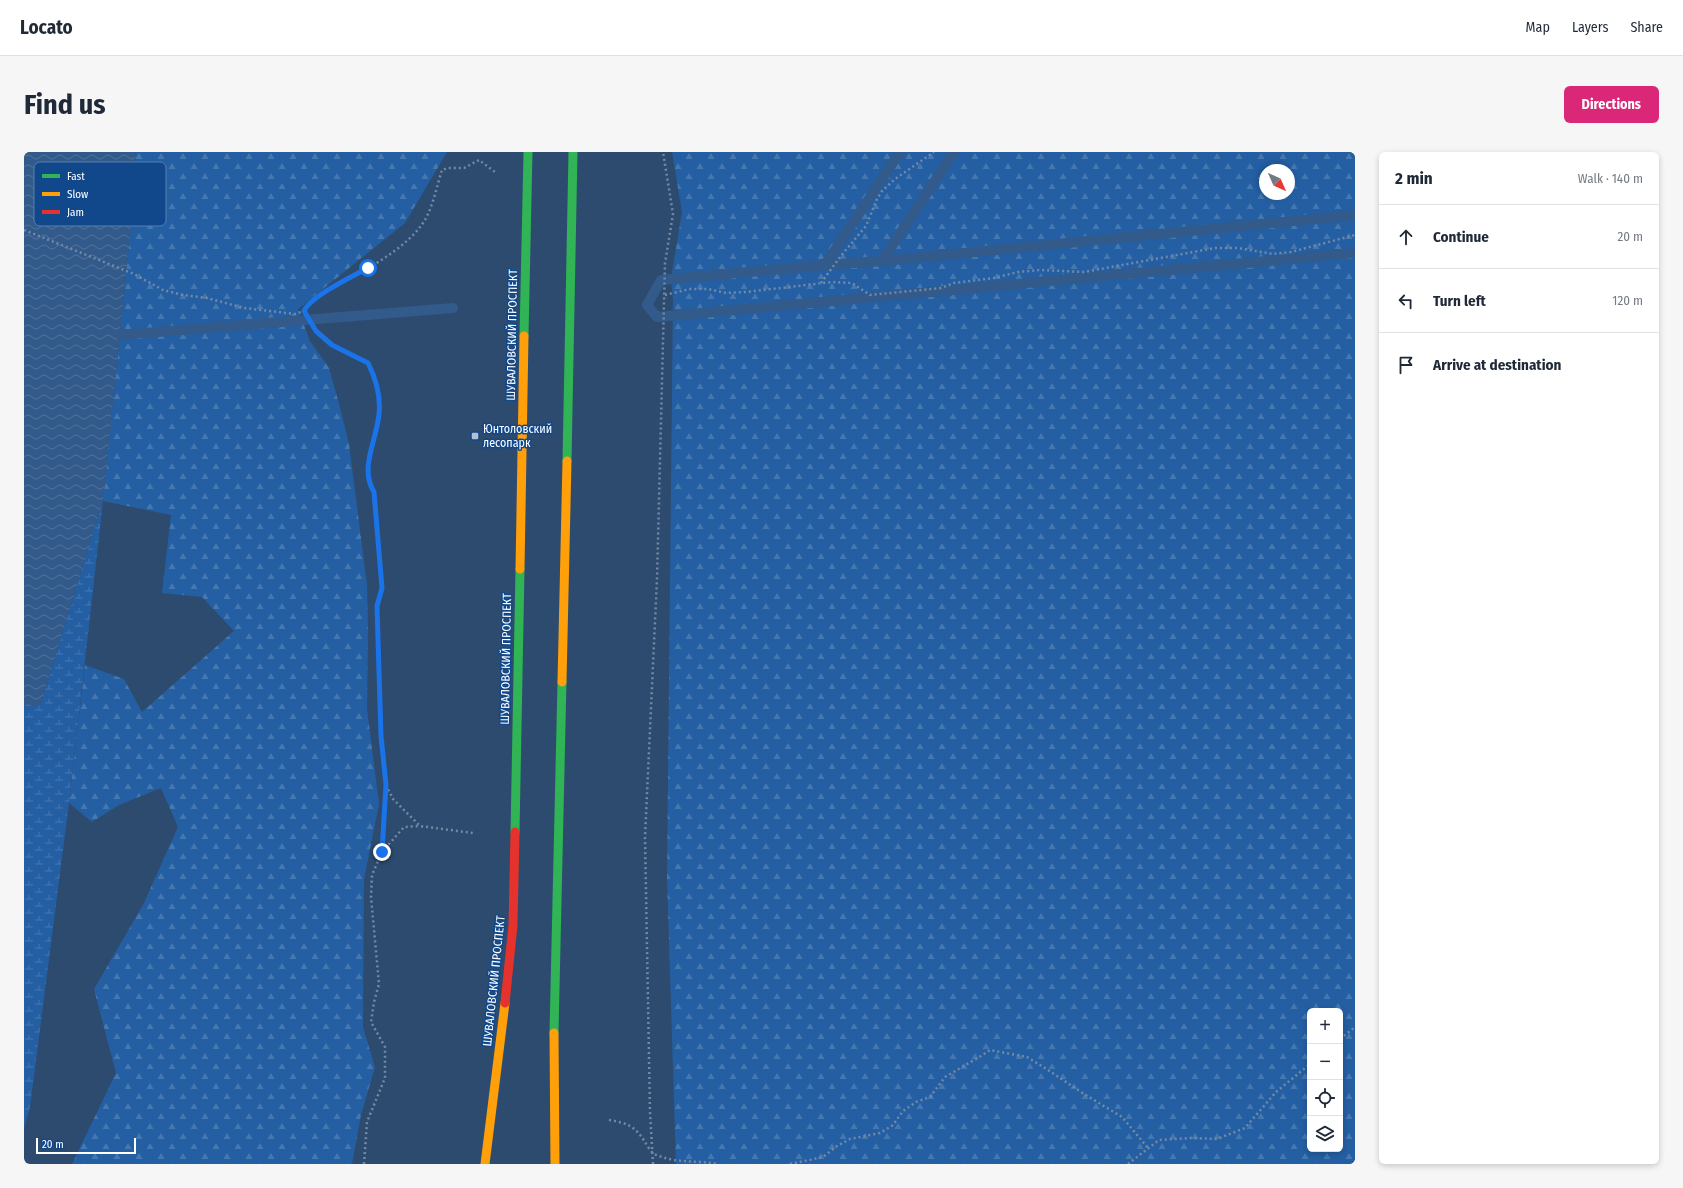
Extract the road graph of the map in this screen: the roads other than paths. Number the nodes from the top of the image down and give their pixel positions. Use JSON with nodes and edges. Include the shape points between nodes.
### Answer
{"nodes":[{"id":1,"x":528,"y":152,"type":"edge"},
{"id":2,"x":573,"y":152,"type":"edge"},
{"id":3,"x":485,"y":1164,"type":"edge"},
{"id":4,"x":555,"y":1164,"type":"edge"}],
"edges":[{"from":1,"to":3,"type":"main road","name":"ШУВАЛОВСКИЙ ПРОСПЕКТ","via":[[513,925]]},
{"from":2,"to":4,"type":"main road","via":[[553,1060]]}]}
